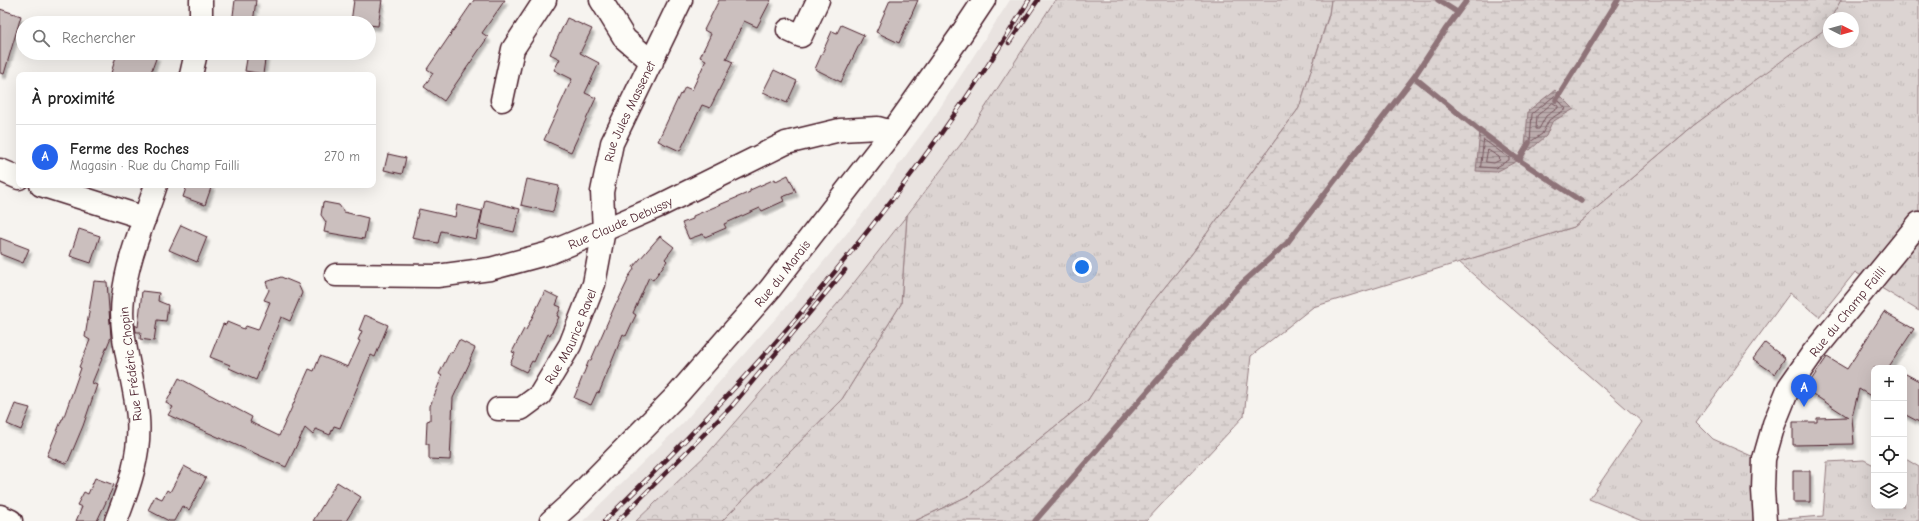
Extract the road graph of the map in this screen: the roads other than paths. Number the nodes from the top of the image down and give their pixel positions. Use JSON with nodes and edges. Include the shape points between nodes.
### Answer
{"nodes":[{"id":1,"x":201,"y":0,"type":"edge"},
{"id":2,"x":545,"y":0,"type":"edge"},
{"id":3,"x":602,"y":0,"type":"edge"},
{"id":4,"x":681,"y":0,"type":"edge"},
{"id":5,"x":818,"y":0,"type":"edge"},
{"id":6,"x":984,"y":0,"type":"edge"},
{"id":7,"x":201,"y":16,"type":"edge"},
{"id":8,"x":788,"y":30,"type":"dead end"},
{"id":9,"x":194,"y":60,"type":"edge"},
{"id":10,"x":652,"y":62,"type":"junction"},
{"id":11,"x":192,"y":72,"type":"edge"},
{"id":12,"x":502,"y":100,"type":"dead end"},
{"id":13,"x":892,"y":132,"type":"junction"},
{"id":14,"x":0,"y":170,"type":"edge"},
{"id":15,"x":16,"y":177,"type":"edge"},
{"id":16,"x":50,"y":188,"type":"edge"},
{"id":17,"x":155,"y":188,"type":"edge"},
{"id":18,"x":145,"y":218,"type":"junction"},
{"id":19,"x":1919,"y":223,"type":"edge"},
{"id":20,"x":604,"y":230,"type":"junction"},
{"id":21,"x":336,"y":275,"type":"dead end"},
{"id":22,"x":498,"y":409,"type":"dead end"},
{"id":23,"x":0,"y":516,"type":"edge"},
{"id":24,"x":11,"y":521,"type":"edge"},
{"id":25,"x":116,"y":521,"type":"edge"},
{"id":26,"x":551,"y":521,"type":"edge"},
{"id":27,"x":1765,"y":521,"type":"edge"}],
"edges":[{"from":1,"to":7,"type":"street"},
{"from":2,"to":12,"type":"street","via":[[513,49]]},
{"from":3,"to":10,"type":"street","via":[[625,39]]},
{"from":4,"to":10,"type":"street","name":"Rue Jules Massenet"},
{"from":5,"to":8,"type":"street","via":[[801,36]]},
{"from":6,"to":13,"type":"street","name":"Rue du Marais"},
{"from":9,"to":11,"type":"street"},
{"from":10,"to":20,"type":"street","name":"Rue Jules Massenet","via":[[612,143],[602,192]]},
{"from":13,"to":20,"type":"street","name":"Rue Claude Debussy","via":[[878,128],[840,130],[786,143],[666,203]]},
{"from":13,"to":26,"type":"street","name":"Rue du Marais","via":[[770,289],[678,394]]},
{"from":14,"to":15,"type":"street"},
{"from":16,"to":18,"type":"street"},
{"from":17,"to":18,"type":"street","name":"Rue Frédéric Chopin"},
{"from":18,"to":25,"type":"street","name":"Rue Frédéric Chopin","via":[[128,271],[123,299],[124,332],[139,419],[135,466]]},
{"from":19,"to":27,"type":"street","name":"Rue du Champ Failli","via":[[1812,354],[1789,388],[1774,424],[1764,459]]},
{"from":20,"to":21,"type":"street","name":"Rue Claude Debussy","via":[[549,253],[490,269],[437,276]]},
{"from":20,"to":22,"type":"street","name":"Rue Maurice Ravel","via":[[594,284],[570,345],[540,395],[520,409]]},
{"from":23,"to":24,"type":"street"}]}
